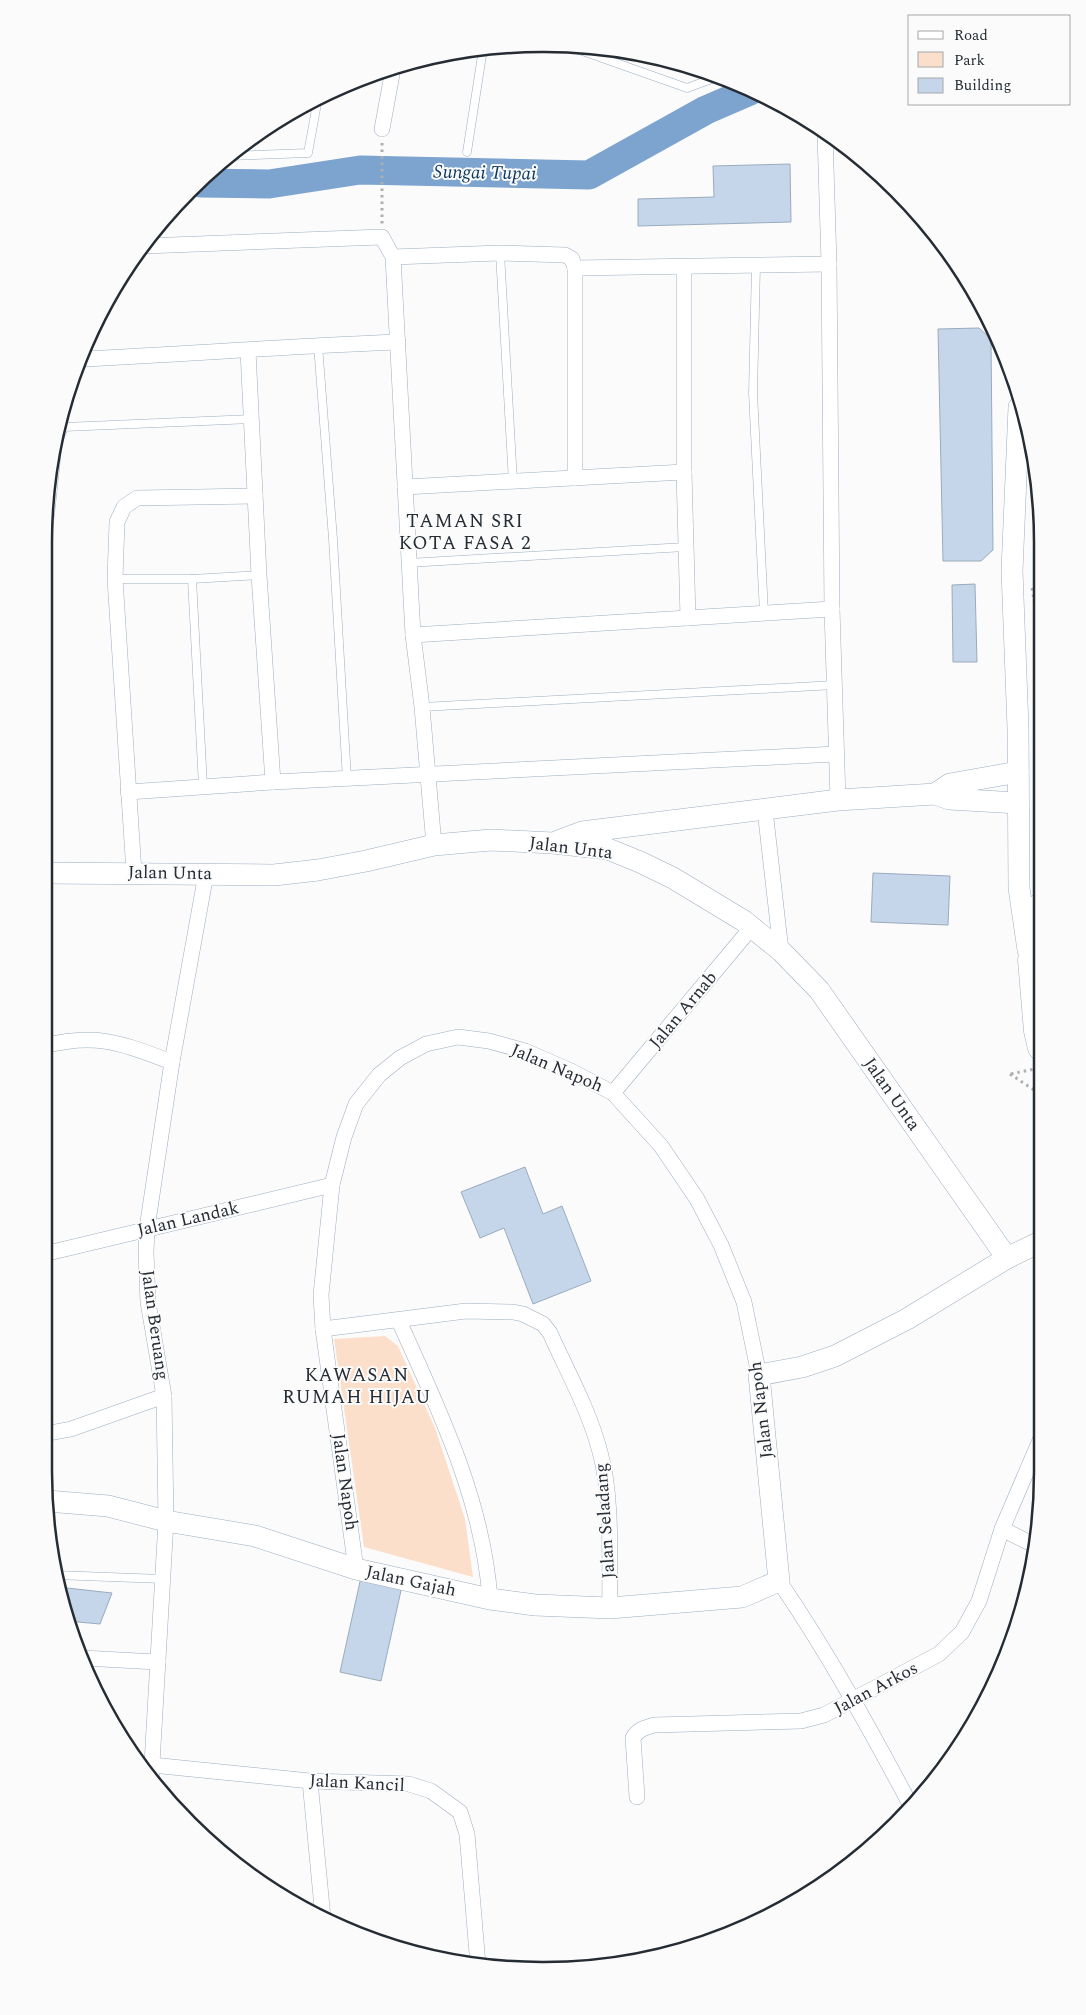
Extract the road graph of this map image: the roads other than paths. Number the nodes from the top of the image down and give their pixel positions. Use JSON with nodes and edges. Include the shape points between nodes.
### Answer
{"nodes":[{"id":1,"x":597,"y":56,"type":"edge"},
{"id":2,"x":482,"y":57,"type":"edge"},
{"id":3,"x":392,"y":77,"type":"edge"},
{"id":4,"x":705,"y":81,"type":"edge"},
{"id":5,"x":316,"y":108,"type":"edge"},
{"id":6,"x":382,"y":136,"type":"road end"},
{"id":7,"x":825,"y":142,"type":"edge"},
{"id":8,"x":467,"y":152,"type":"dead end"},
{"id":9,"x":242,"y":156,"type":"edge"},
{"id":10,"x":153,"y":246,"type":"edge"},
{"id":11,"x":500,"y":253,"type":"junction"},
{"id":12,"x":393,"y":257,"type":"junction"},
{"id":13,"x":829,"y":264,"type":"junction"},
{"id":14,"x":756,"y":266,"type":"junction"},
{"id":15,"x":684,"y":267,"type":"junction"},
{"id":16,"x":574,"y":268,"type":"junction"},
{"id":17,"x":398,"y":342,"type":"junction"},
{"id":18,"x":318,"y":345,"type":"junction"},
{"id":19,"x":248,"y":350,"type":"junction"},
{"id":20,"x":89,"y":359,"type":"edge"},
{"id":21,"x":252,"y":419,"type":"junction"},
{"id":22,"x":1018,"y":422,"type":"edge"},
{"id":23,"x":67,"y":427,"type":"edge"},
{"id":24,"x":684,"y":472,"type":"junction"},
{"id":25,"x":575,"y":478,"type":"junction"},
{"id":26,"x":513,"y":482,"type":"junction"},
{"id":27,"x":406,"y":486,"type":"junction"},
{"id":28,"x":255,"y":496,"type":"junction"},
{"id":29,"x":685,"y":547,"type":"junction"},
{"id":30,"x":408,"y":563,"type":"junction"},
{"id":31,"x":258,"y":575,"type":"junction"},
{"id":32,"x":192,"y":579,"type":"junction"},
{"id":33,"x":115,"y":580,"type":"junction"},
{"id":34,"x":832,"y":609,"type":"junction"},
{"id":35,"x":764,"y":613,"type":"junction"},
{"id":36,"x":688,"y":618,"type":"junction"},
{"id":37,"x":413,"y":635,"type":"junction"},
{"id":38,"x":835,"y":685,"type":"junction"},
{"id":39,"x":422,"y":707,"type":"junction"},
{"id":40,"x":836,"y":754,"type":"junction"},
{"id":41,"x":1018,"y":772,"type":"junction"},
{"id":42,"x":427,"y":775,"type":"junction"},
{"id":43,"x":347,"y":780,"type":"junction"},
{"id":44,"x":273,"y":782,"type":"junction"},
{"id":45,"x":203,"y":786,"type":"junction"},
{"id":46,"x":128,"y":792,"type":"junction"},
{"id":47,"x":935,"y":794,"type":"junction"},
{"id":48,"x":838,"y":800,"type":"junction"},
{"id":49,"x":1018,"y":803,"type":"junction"},
{"id":50,"x":765,"y":810,"type":"junction"},
{"id":51,"x":658,"y":823,"type":"junction"},
{"id":52,"x":553,"y":843,"type":"junction"},
{"id":53,"x":434,"y":845,"type":"junction"},
{"id":54,"x":608,"y":849,"type":"junction"},
{"id":55,"x":53,"y":873,"type":"edge"},
{"id":56,"x":134,"y":873,"type":"junction"},
{"id":57,"x":206,"y":874,"type":"junction"},
{"id":58,"x":752,"y":927,"type":"junction"},
{"id":59,"x":1034,"y":936,"type":"edge"},
{"id":60,"x":781,"y":951,"type":"junction"},
{"id":61,"x":1030,"y":960,"type":"junction"},
{"id":62,"x":1034,"y":1007,"type":"edge"},
{"id":63,"x":53,"y":1044,"type":"edge"},
{"id":64,"x":172,"y":1062,"type":"junction"},
{"id":65,"x":613,"y":1093,"type":"junction"},
{"id":66,"x":332,"y":1185,"type":"junction"},
{"id":67,"x":147,"y":1228,"type":"junction"},
{"id":68,"x":1034,"y":1245,"type":"edge"},
{"id":69,"x":53,"y":1252,"type":"edge"},
{"id":70,"x":1007,"y":1258,"type":"junction"},
{"id":71,"x":399,"y":1321,"type":"junction"},
{"id":72,"x":323,"y":1329,"type":"junction"},
{"id":73,"x":759,"y":1375,"type":"junction"},
{"id":74,"x":164,"y":1396,"type":"junction"},
{"id":75,"x":53,"y":1432,"type":"edge"},
{"id":76,"x":1034,"y":1454,"type":"edge"},
{"id":77,"x":54,"y":1502,"type":"edge"},
{"id":78,"x":166,"y":1521,"type":"junction"},
{"id":79,"x":1002,"y":1529,"type":"junction"},
{"id":80,"x":1028,"y":1542,"type":"edge"},
{"id":81,"x":356,"y":1569,"type":"junction"},
{"id":82,"x":64,"y":1575,"type":"edge"},
{"id":83,"x":163,"y":1579,"type":"junction"},
{"id":84,"x":779,"y":1581,"type":"junction"},
{"id":85,"x":490,"y":1599,"type":"junction"},
{"id":86,"x":610,"y":1608,"type":"junction"},
{"id":87,"x":89,"y":1658,"type":"edge"},
{"id":88,"x":158,"y":1662,"type":"junction"},
{"id":89,"x":854,"y":1701,"type":"junction"},
{"id":90,"x":152,"y":1765,"type":"junction"},
{"id":91,"x":152,"y":1768,"type":"edge"},
{"id":92,"x":310,"y":1781,"type":"junction"},
{"id":93,"x":637,"y":1797,"type":"dead end"},
{"id":94,"x":908,"y":1800,"type":"edge"},
{"id":95,"x":322,"y":1910,"type":"edge"},
{"id":96,"x":477,"y":1958,"type":"edge"}],
"edges":[{"from":1,"to":4,"type":"lane","via":[[687,88]]},
{"from":2,"to":8,"type":"lane"},
{"from":3,"to":6,"type":"street"},
{"from":5,"to":9,"type":"lane","via":[[308,153]]},
{"from":7,"to":13,"type":"street"},
{"from":10,"to":12,"type":"street","via":[[382,237]]},
{"from":11,"to":12,"type":"street"},
{"from":11,"to":16,"type":"street","via":[[565,255],[572,259]]},
{"from":11,"to":26,"type":"lane"},
{"from":12,"to":17,"type":"street"},
{"from":13,"to":14,"type":"street"},
{"from":13,"to":34,"type":"street"},
{"from":14,"to":15,"type":"street"},
{"from":14,"to":35,"type":"lane","via":[[753,393]]},
{"from":15,"to":16,"type":"street"},
{"from":15,"to":24,"type":"street"},
{"from":16,"to":25,"type":"street"},
{"from":17,"to":18,"type":"street"},
{"from":17,"to":27,"type":"street"},
{"from":18,"to":19,"type":"street"},
{"from":18,"to":43,"type":"lane"},
{"from":19,"to":20,"type":"street"},
{"from":19,"to":21,"type":"street"},
{"from":21,"to":23,"type":"lane"},
{"from":21,"to":28,"type":"street"},
{"from":22,"to":41,"type":"main road","via":[[1012,571]]},
{"from":24,"to":25,"type":"street"},
{"from":24,"to":29,"type":"street"},
{"from":25,"to":26,"type":"street"},
{"from":26,"to":27,"type":"street"},
{"from":27,"to":30,"type":"street"},
{"from":28,"to":31,"type":"street"},
{"from":28,"to":33,"type":"street","via":[[137,498],[124,507],[117,522]]},
{"from":29,"to":30,"type":"lane"},
{"from":29,"to":36,"type":"street"},
{"from":30,"to":37,"type":"street"},
{"from":31,"to":32,"type":"lane"},
{"from":31,"to":44,"type":"street"},
{"from":32,"to":33,"type":"lane"},
{"from":32,"to":45,"type":"lane"},
{"from":33,"to":46,"type":"street"},
{"from":34,"to":35,"type":"street"},
{"from":34,"to":38,"type":"street"},
{"from":35,"to":36,"type":"street"},
{"from":36,"to":37,"type":"street"},
{"from":37,"to":39,"type":"street"},
{"from":38,"to":39,"type":"lane"},
{"from":38,"to":40,"type":"street"},
{"from":39,"to":42,"type":"street"},
{"from":40,"to":42,"type":"street"},
{"from":40,"to":48,"type":"street"},
{"from":41,"to":47,"type":"main road","via":[[950,784]]},
{"from":41,"to":49,"type":"main road"},
{"from":42,"to":43,"type":"street"},
{"from":42,"to":53,"type":"street"},
{"from":43,"to":44,"type":"street"},
{"from":44,"to":45,"type":"street"},
{"from":45,"to":46,"type":"street"},
{"from":46,"to":56,"type":"street"},
{"from":47,"to":48,"type":"main road"},
{"from":47,"to":49,"type":"main road","via":[[949,799]]},
{"from":48,"to":50,"type":"main road"},
{"from":49,"to":61,"type":"main road","via":[[1019,888]]},
{"from":50,"to":51,"type":"main road"},
{"from":50,"to":60,"type":"street"},
{"from":51,"to":52,"type":"main road","via":[[582,832]]},
{"from":51,"to":54,"type":"main road"},
{"from":52,"to":53,"type":"main road","name":"Jalan Unta","via":[[491,840]]},
{"from":52,"to":54,"type":"main road","name":"Jalan Unta"},
{"from":53,"to":57,"type":"main road","name":"Jalan Unta","via":[[318,870],[274,875]]},
{"from":54,"to":58,"type":"main road","name":"Jalan Unta","via":[[672,878]]},
{"from":55,"to":56,"type":"main road","name":"Jalan Unta"},
{"from":56,"to":57,"type":"main road","name":"Jalan Unta"},
{"from":57,"to":64,"type":"street","name":"Jalan Beruang"},
{"from":58,"to":60,"type":"main road","name":"Jalan Unta"},
{"from":58,"to":65,"type":"street","name":"Jalan Arnab"},
{"from":59,"to":61,"type":"main road"},
{"from":60,"to":70,"type":"main road","name":"Jalan Unta","via":[[820,990]]},
{"from":61,"to":62,"type":"main road"},
{"from":63,"to":64,"type":"street","via":[[96,1039],[127,1045]]},
{"from":64,"to":67,"type":"street","name":"Jalan Beruang"},
{"from":65,"to":66,"type":"street","name":"Jalan Napoh","via":[[525,1051],[489,1041],[458,1037],[426,1044],[400,1058],[379,1075],[356,1104]]},
{"from":65,"to":73,"type":"street","name":"Jalan Napoh","via":[[661,1146],[697,1199],[744,1302]]},
{"from":66,"to":67,"type":"street","name":"Jalan Landak"},
{"from":66,"to":72,"type":"street","name":"Jalan Napoh","via":[[321,1295]]},
{"from":67,"to":69,"type":"street","name":"Jalan Landak"},
{"from":67,"to":74,"type":"street","name":"Jalan Beruang","via":[[148,1302]]},
{"from":68,"to":70,"type":"main road"},
{"from":70,"to":73,"type":"main road","via":[[907,1319],[835,1356],[802,1367]]},
{"from":71,"to":72,"type":"street","name":"Jalan Seladang"},
{"from":71,"to":85,"type":"street","via":[[441,1416],[477,1516]]},
{"from":71,"to":86,"type":"street","name":"Jalan Seladang","via":[[466,1311],[513,1312],[533,1318],[550,1333],[583,1399],[600,1452],[607,1502]]},
{"from":72,"to":81,"type":"street","name":"Jalan Napoh"},
{"from":73,"to":84,"type":"main road","name":"Jalan Napoh"},
{"from":74,"to":75,"type":"street"},
{"from":74,"to":78,"type":"street","name":"Jalan Beruang"},
{"from":76,"to":79,"type":"street","name":"Jalan Arkos"},
{"from":77,"to":78,"type":"main road","name":"Jalan Gajah","via":[[108,1506]]},
{"from":78,"to":81,"type":"main road","name":"Jalan Gajah","via":[[255,1536]]},
{"from":78,"to":83,"type":"street","name":"Jalan Beruang"},
{"from":79,"to":80,"type":"street"},
{"from":79,"to":89,"type":"street","name":"Jalan Arkos","via":[[979,1601],[962,1632],[939,1654]]},
{"from":81,"to":85,"type":"main road","name":"Jalan Gajah"},
{"from":82,"to":83,"type":"lane"},
{"from":83,"to":88,"type":"street","name":"Jalan Beruang"},
{"from":84,"to":86,"type":"main road","name":"Jalan Gajah","via":[[742,1597]]},
{"from":84,"to":89,"type":"street","name":"Jalan Napoh"},
{"from":85,"to":86,"type":"main road","name":"Jalan Gajah","via":[[543,1606]]},
{"from":87,"to":88,"type":"street"},
{"from":88,"to":90,"type":"street","name":"Jalan Beruang"},
{"from":89,"to":93,"type":"street","name":"Jalan Arkos","via":[[824,1715],[800,1721],[654,1725],[644,1728],[633,1738]]},
{"from":89,"to":94,"type":"street","name":"Jalan Napoh"},
{"from":90,"to":91,"type":"street","name":"Jalan Beruang"},
{"from":90,"to":92,"type":"street","name":"Jalan Kancil"},
{"from":92,"to":95,"type":"street"},
{"from":92,"to":96,"type":"street","name":"Jalan Kancil","via":[[409,1784],[431,1791],[460,1812],[467,1834]]}]}
